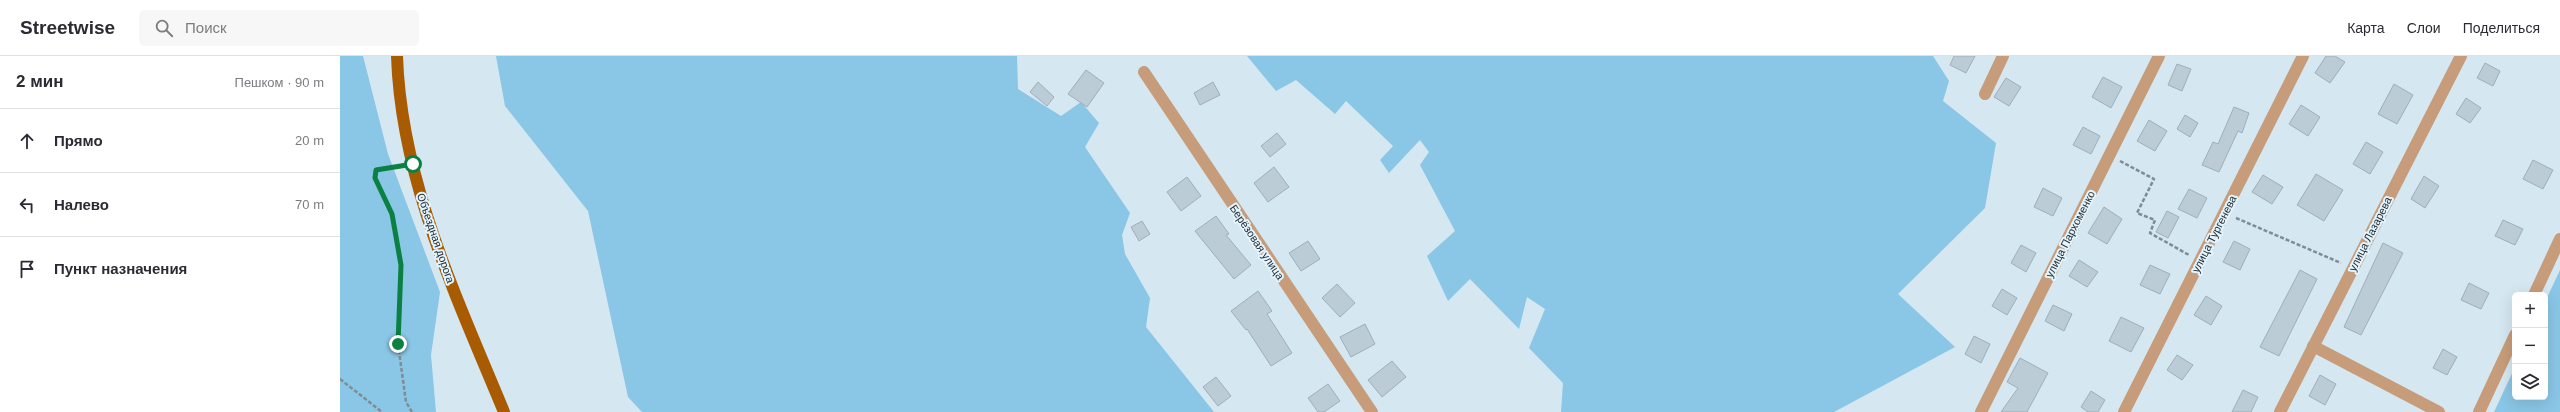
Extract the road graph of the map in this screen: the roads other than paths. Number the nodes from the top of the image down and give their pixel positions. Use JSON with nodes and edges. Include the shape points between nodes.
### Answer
{"nodes":[{"id":1,"x":397,"y":56,"type":"edge"},
{"id":2,"x":2003,"y":56,"type":"edge"},
{"id":3,"x":2159,"y":56,"type":"edge"},
{"id":4,"x":2303,"y":56,"type":"edge"},
{"id":5,"x":2461,"y":56,"type":"edge"},
{"id":6,"x":1144,"y":72,"type":"dead end"},
{"id":7,"x":1985,"y":94,"type":"dead end"},
{"id":8,"x":2560,"y":239,"type":"edge"},
{"id":9,"x":2535,"y":292,"type":"edge"},
{"id":10,"x":2512,"y":341,"type":"edge"},
{"id":11,"x":2313,"y":346,"type":"junction"},
{"id":12,"x":504,"y":412,"type":"edge"},
{"id":13,"x":1372,"y":412,"type":"edge"},
{"id":14,"x":1981,"y":412,"type":"edge"},
{"id":15,"x":2124,"y":412,"type":"edge"},
{"id":16,"x":2280,"y":412,"type":"edge"},
{"id":17,"x":2439,"y":412,"type":"edge"},
{"id":18,"x":2479,"y":412,"type":"edge"}],
"edges":[{"from":1,"to":12,"type":"main road","name":"Объездная дорога","via":[[404,127],[424,205],[444,267]]},
{"from":2,"to":7,"type":"street"},
{"from":3,"to":14,"type":"street","name":"улица Пархоменко"},
{"from":4,"to":15,"type":"street","name":"улица Тургенева"},
{"from":5,"to":11,"type":"street","name":"улица Лазарева"},
{"from":6,"to":13,"type":"street","name":"Берёзовая улица"},
{"from":8,"to":9,"type":"street"},
{"from":10,"to":18,"type":"street"},
{"from":11,"to":16,"type":"street","name":"улица Лазарева"},
{"from":11,"to":17,"type":"street"}]}
